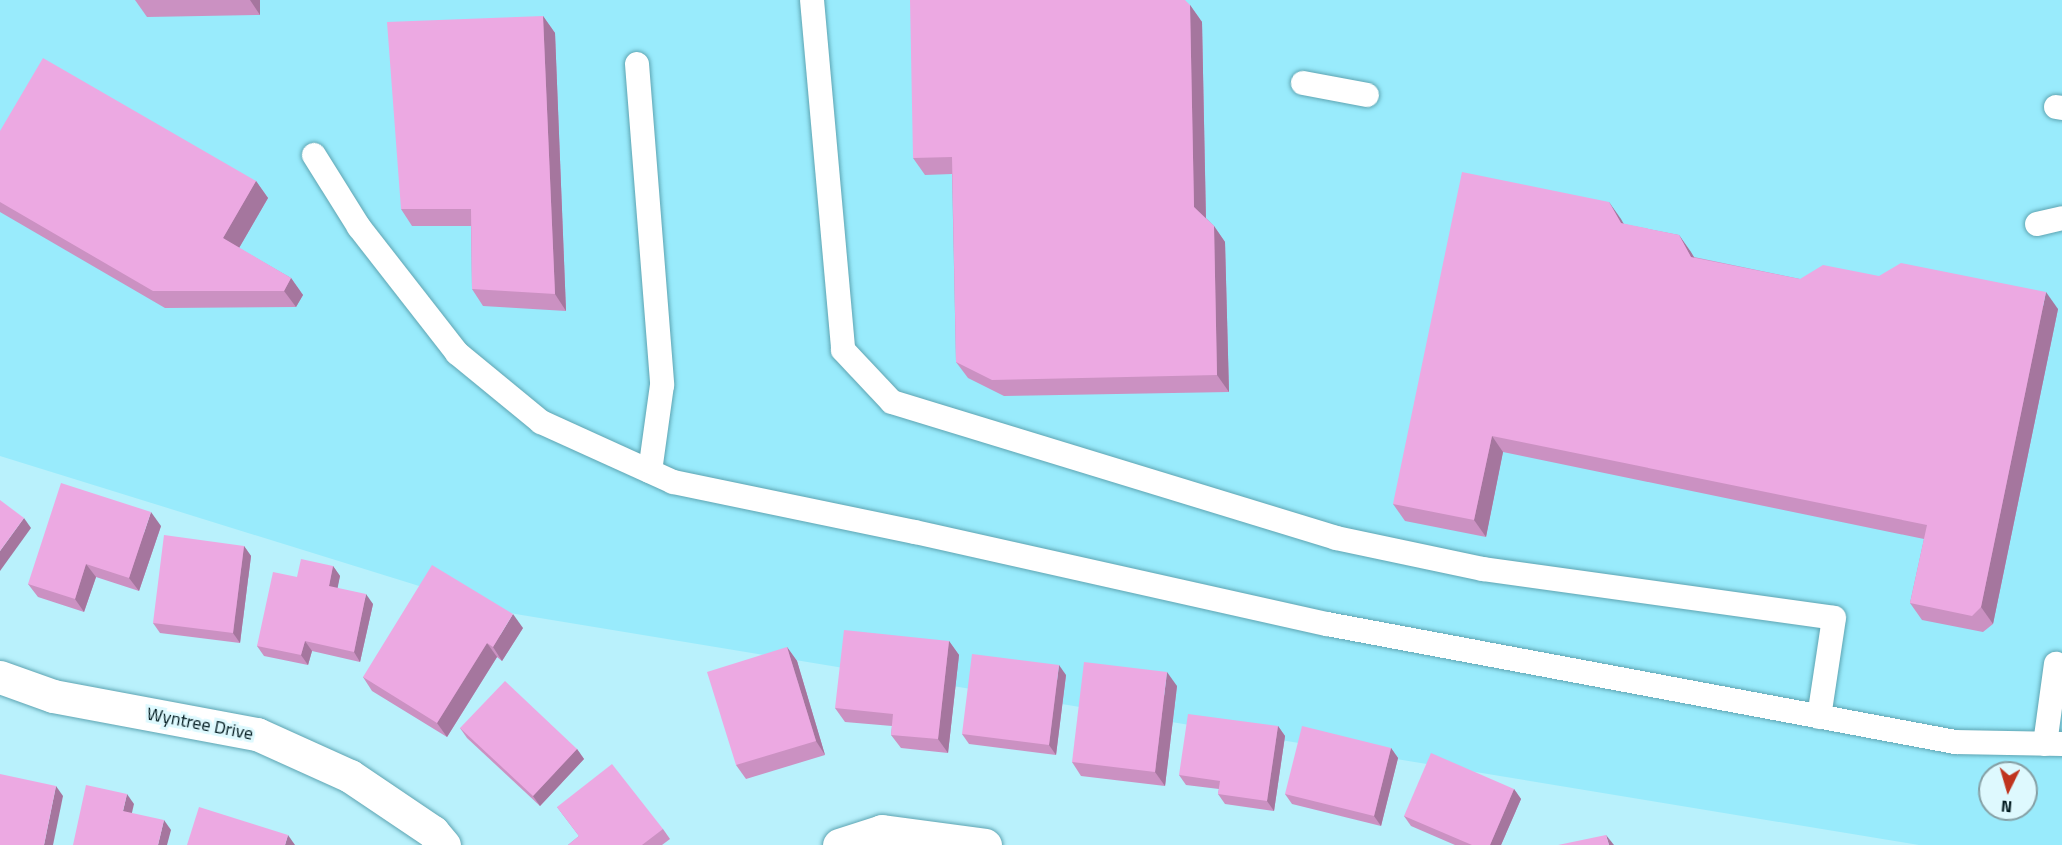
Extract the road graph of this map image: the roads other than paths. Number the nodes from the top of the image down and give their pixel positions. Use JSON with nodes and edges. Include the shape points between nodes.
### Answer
{"nodes":[{"id":1,"x":812,"y":0,"type":"edge"},
{"id":2,"x":637,"y":64,"type":"dead end"},
{"id":3,"x":1303,"y":83,"type":"dead end"},
{"id":4,"x":1367,"y":95,"type":"dead end"},
{"id":5,"x":314,"y":154,"type":"dead end"},
{"id":6,"x":2062,"y":218,"type":"edge"},
{"id":7,"x":2037,"y":224,"type":"dead end"},
{"id":8,"x":650,"y":471,"type":"junction"},
{"id":9,"x":2056,"y":664,"type":"dead end"},
{"id":10,"x":0,"y":677,"type":"edge"},
{"id":11,"x":1819,"y":717,"type":"junction"},
{"id":12,"x":2054,"y":744,"type":"edge"},
{"id":13,"x":444,"y":845,"type":"edge"},
{"id":14,"x":839,"y":845,"type":"edge"},
{"id":15,"x":985,"y":845,"type":"edge"}],
"edges":[{"from":1,"to":11,"type":"lane","via":[[843,350],[892,402],[1336,538],[1483,569],[1834,618]]},
{"from":2,"to":8,"type":"lane","via":[[662,385]]},
{"from":3,"to":4,"type":"lane"},
{"from":5,"to":8,"type":"lane","via":[[360,227],[457,353],[541,422]]},
{"from":6,"to":7,"type":"lane"},
{"from":8,"to":11,"type":"lane","via":[[673,482],[1328,624]]},
{"from":9,"to":12,"type":"lane"},
{"from":10,"to":13,"type":"street","name":"Wyntree Drive","via":[[53,696],[257,734],[350,776],[433,832]]},
{"from":11,"to":12,"type":"lane","via":[[1955,742]]},
{"from":14,"to":15,"type":"street","via":[[882,831]]}]}
